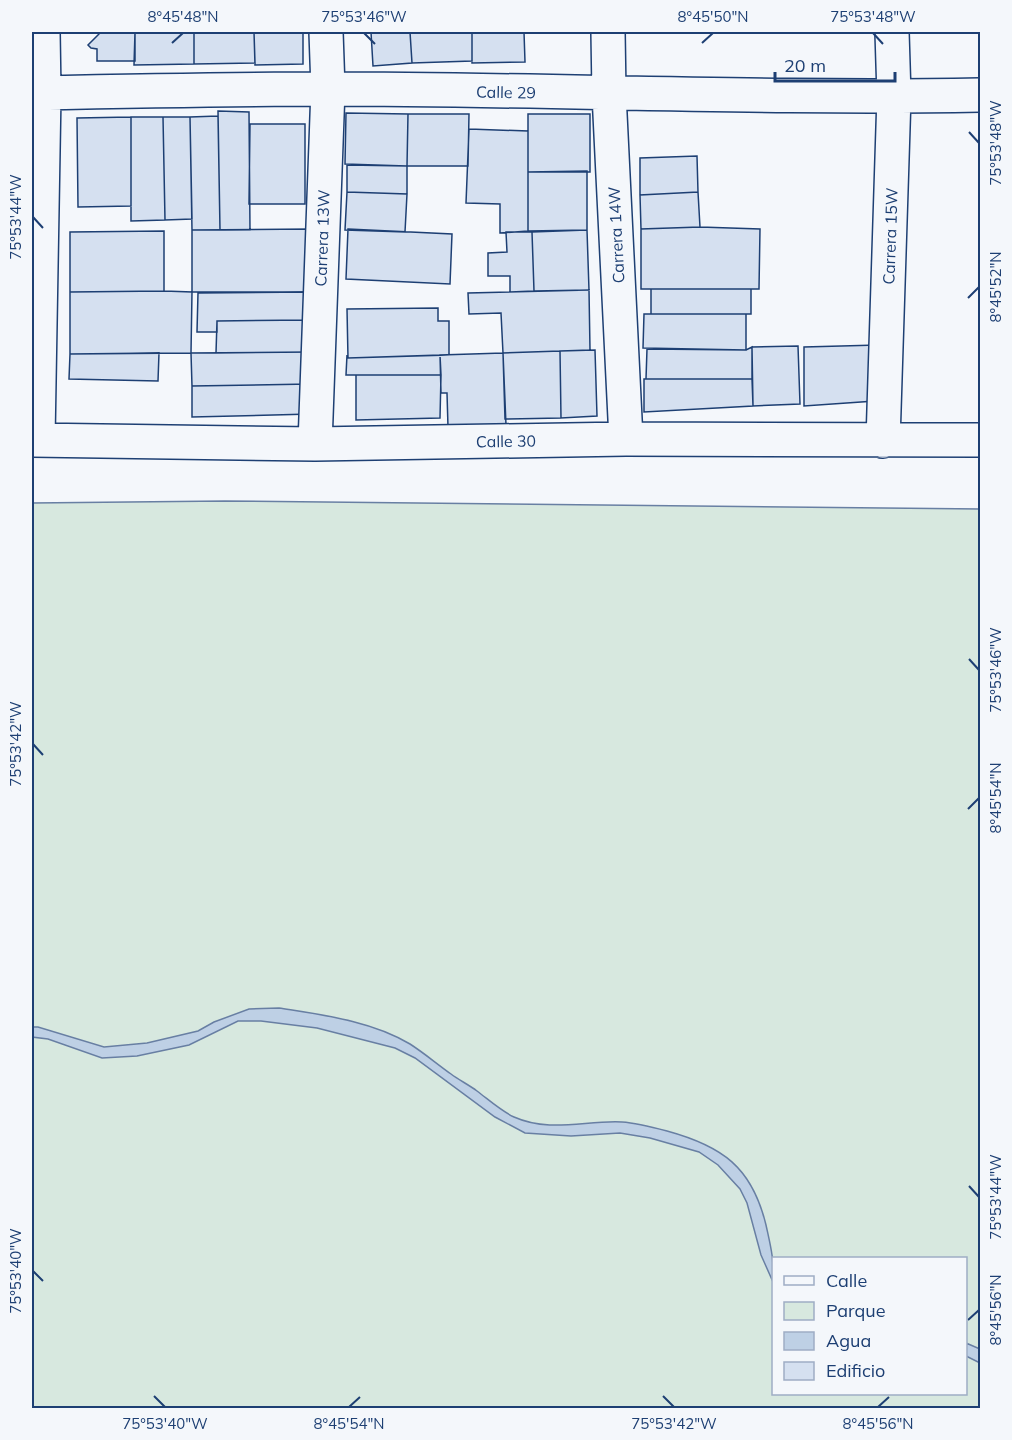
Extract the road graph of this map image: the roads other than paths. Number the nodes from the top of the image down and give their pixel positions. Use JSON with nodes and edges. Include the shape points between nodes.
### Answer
{"nodes":[{"id":1,"x":43,"y":32,"type":"edge"},
{"id":2,"x":326,"y":32,"type":"edge"},
{"id":3,"x":608,"y":32,"type":"edge"},
{"id":4,"x":892,"y":32,"type":"edge"},
{"id":5,"x":328,"y":89,"type":"junction"},
{"id":6,"x":38,"y":93,"type":"edge"},
{"id":7,"x":609,"y":94,"type":"junction"},
{"id":8,"x":981,"y":95,"type":"edge"},
{"id":9,"x":894,"y":96,"type":"junction"},
{"id":10,"x":35,"y":439,"type":"edge"},
{"id":11,"x":626,"y":439,"type":"junction"},
{"id":12,"x":981,"y":440,"type":"edge"},
{"id":13,"x":883,"y":441,"type":"junction"},
{"id":14,"x":315,"y":444,"type":"junction"}],
"edges":[{"from":1,"to":6,"type":"street"},
{"from":2,"to":5,"type":"street","name":"Carrera 13W"},
{"from":3,"to":7,"type":"street","name":"Carrera 14W"},
{"from":4,"to":9,"type":"street","name":"Carrera 15W"},
{"from":5,"to":6,"type":"street","name":"Calle 29"},
{"from":5,"to":7,"type":"street","name":"Calle 29"},
{"from":5,"to":14,"type":"street","name":"Carrera 13W"},
{"from":6,"to":10,"type":"street"},
{"from":7,"to":9,"type":"street","name":"Calle 29"},
{"from":7,"to":11,"type":"street","name":"Carrera 14W"},
{"from":8,"to":9,"type":"street","name":"Calle 29"},
{"from":9,"to":13,"type":"street","name":"Carrera 15W"},
{"from":10,"to":14,"type":"street","name":"Calle 30"},
{"from":11,"to":13,"type":"street","name":"Calle 30"},
{"from":11,"to":14,"type":"street","name":"Calle 30"},
{"from":12,"to":13,"type":"street","name":"Calle 30"}]}
